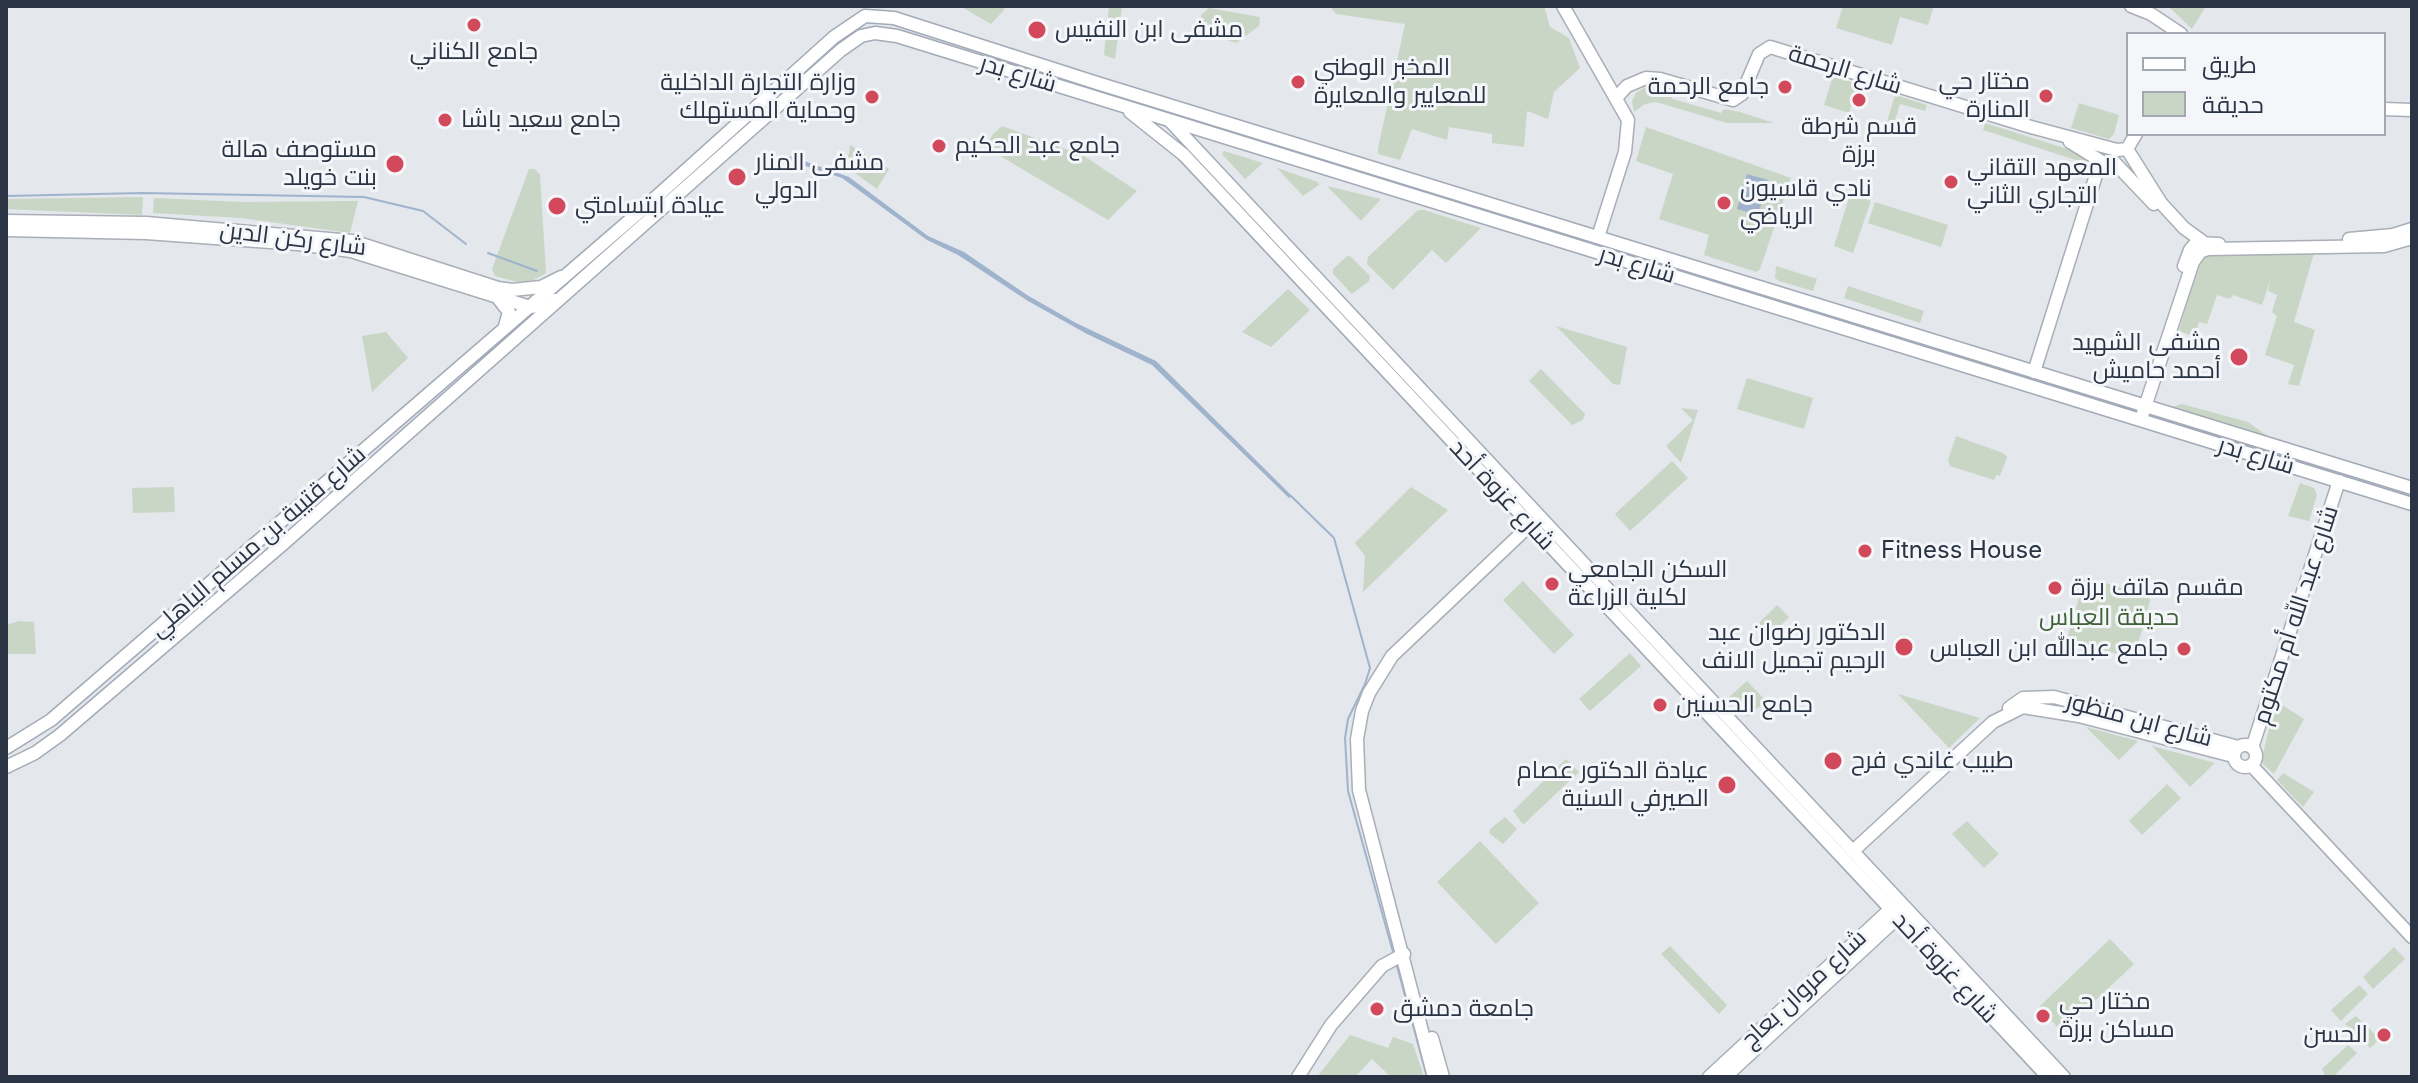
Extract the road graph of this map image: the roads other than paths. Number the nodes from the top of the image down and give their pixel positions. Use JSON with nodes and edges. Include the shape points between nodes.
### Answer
{"nodes":[{"id":1,"x":1563,"y":6,"type":"edge"},
{"id":2,"x":2131,"y":6,"type":"edge"},
{"id":3,"x":865,"y":16,"type":"junction"},
{"id":4,"x":894,"y":18,"type":"junction"},
{"id":5,"x":2178,"y":32,"type":"edge"},
{"id":6,"x":890,"y":34,"type":"junction"},
{"id":7,"x":861,"y":36,"type":"junction"},
{"id":8,"x":1617,"y":97,"type":"junction"},
{"id":9,"x":1152,"y":100,"type":"junction"},
{"id":10,"x":1110,"y":102,"type":"junction"},
{"id":11,"x":1179,"y":108,"type":"junction"},
{"id":12,"x":2386,"y":109,"type":"edge"},
{"id":13,"x":2412,"y":110,"type":"edge"},
{"id":14,"x":1170,"y":121,"type":"junction"},
{"id":15,"x":1211,"y":134,"type":"junction"},
{"id":16,"x":2059,"y":135,"type":"junction"},
{"id":17,"x":2134,"y":136,"type":"edge"},
{"id":18,"x":1173,"y":145,"type":"junction"},
{"id":19,"x":1202,"y":157,"type":"junction"},
{"id":20,"x":2118,"y":158,"type":"junction"},
{"id":21,"x":6,"y":221,"type":"edge"},
{"id":22,"x":2412,"y":229,"type":"edge"},
{"id":23,"x":6,"y":230,"type":"edge"},
{"id":24,"x":1598,"y":237,"type":"junction"},
{"id":25,"x":2412,"y":238,"type":"edge"},
{"id":26,"x":2198,"y":249,"type":"junction"},
{"id":27,"x":1594,"y":251,"type":"junction"},
{"id":28,"x":571,"y":272,"type":"junction"},
{"id":29,"x":570,"y":290,"type":"junction"},
{"id":30,"x":498,"y":293,"type":"junction"},
{"id":31,"x":525,"y":308,"type":"junction"},
{"id":32,"x":504,"y":328,"type":"junction"},
{"id":33,"x":480,"y":368,"type":"junction"},
{"id":34,"x":2034,"y":372,"type":"junction"},
{"id":35,"x":2146,"y":401,"type":"junction"},
{"id":36,"x":2140,"y":420,"type":"junction"},
{"id":37,"x":2339,"y":481,"type":"junction"},
{"id":38,"x":2412,"y":488,"type":"edge"},
{"id":39,"x":2412,"y":504,"type":"edge"},
{"id":40,"x":1530,"y":525,"type":"junction"},
{"id":41,"x":6,"y":748,"type":"edge"},
{"id":42,"x":2252,"y":748,"type":"junction"},
{"id":43,"x":2236,"y":751,"type":"junction"},
{"id":44,"x":2251,"y":765,"type":"junction"},
{"id":45,"x":6,"y":767,"type":"edge"},
{"id":46,"x":1853,"y":851,"type":"junction"},
{"id":47,"x":1898,"y":909,"type":"junction"},
{"id":48,"x":2412,"y":937,"type":"edge"},
{"id":49,"x":1404,"y":954,"type":"junction"},
{"id":50,"x":1298,"y":1077,"type":"edge"},
{"id":51,"x":1434,"y":1077,"type":"edge"},
{"id":52,"x":1443,"y":1077,"type":"edge"},
{"id":53,"x":1709,"y":1077,"type":"edge"},
{"id":54,"x":1725,"y":1077,"type":"edge"},
{"id":55,"x":2048,"y":1077,"type":"edge"},
{"id":56,"x":2064,"y":1077,"type":"edge"}],
"edges":[{"from":1,"to":8,"type":"main road"},
{"from":2,"to":5,"type":"main road"},
{"from":3,"to":4,"type":"main road","name":"شارع بدر"},
{"from":3,"to":7,"type":"main road"},
{"from":3,"to":28,"type":"main road","via":[[834,37]]},
{"from":4,"to":6,"type":"main road"},
{"from":4,"to":9,"type":"main road","name":"شارع بدر"},
{"from":6,"to":7,"type":"main road","name":"شارع بدر"},
{"from":6,"to":10,"type":"main road","name":"شارع بدر"},
{"from":7,"to":29,"type":"main road"},
{"from":8,"to":16,"type":"main road","name":"شارع الرحمة","via":[[1646,78],[1733,100],[1742,94],[1759,54],[1770,47]]},
{"from":8,"to":24,"type":"main road","via":[[1629,134]]},
{"from":9,"to":11,"type":"main road","name":"شارع بدر"},
{"from":9,"to":14,"type":"main road","name":"شارع غزوة أحد"},
{"from":10,"to":14,"type":"main road","name":"شارع بدر"},
{"from":10,"to":18,"type":"main road","name":"شارع غزوة أحد"},
{"from":11,"to":14,"type":"main road"},
{"from":11,"to":24,"type":"main road","name":"شارع بدر"},
{"from":12,"to":13,"type":"main road"},
{"from":14,"to":15,"type":"main road","name":"شارع بدر"},
{"from":14,"to":18,"type":"main road"},
{"from":14,"to":19,"type":"main road","name":"شارع غزوة أحد"},
{"from":15,"to":19,"type":"main road","via":[[1201,141]]},
{"from":15,"to":27,"type":"main road","name":"شارع بدر"},
{"from":16,"to":20,"type":"main road","name":"شارع الرحمة"},
{"from":16,"to":20,"type":"main road","name":"شارع الرحمة"},
{"from":17,"to":20,"type":"main road"},
{"from":18,"to":40,"type":"main road","name":"شارع غزوة أحد"},
{"from":19,"to":46,"type":"main road","name":"شارع غزوة أحد"},
{"from":20,"to":26,"type":"main road","name":"شارع الرحمة"},
{"from":20,"to":34,"type":"main road","via":[[2097,172]]},
{"from":21,"to":30,"type":"main road","name":"شارع ركن الدين","via":[[146,223],[352,241]]},
{"from":22,"to":26,"type":"main road","via":[[2383,237]]},
{"from":23,"to":30,"type":"main road","name":"شارع ركن الدين","via":[[298,244],[351,251]]},
{"from":24,"to":27,"type":"main road"},
{"from":24,"to":34,"type":"main road","name":"شارع بدر"},
{"from":25,"to":26,"type":"main road","via":[[2384,246]]},
{"from":26,"to":35,"type":"main road"},
{"from":27,"to":36,"type":"main road","name":"شارع بدر"},
{"from":28,"to":30,"type":"main road","name":"شارع ركن الدين","via":[[541,287]]},
{"from":28,"to":31,"type":"main road"},
{"from":29,"to":31,"type":"main road","via":[[549,305]]},
{"from":29,"to":33,"type":"main road"},
{"from":30,"to":31,"type":"main road","name":"شارع ركن الدين"},
{"from":30,"to":32,"type":"main road","via":[[509,312]]},
{"from":31,"to":32,"type":"main road","name":"شارع قتيبة بن مسلم الباهلي"},
{"from":31,"to":33,"type":"main road","via":[[525,322]]},
{"from":32,"to":41,"type":"main road","name":"شارع قتيبة بن مسلم الباهلي","via":[[51,720]]},
{"from":33,"to":45,"type":"main road","name":"شارع قتيبة بن مسلم الباهلي","via":[[60,735]]},
{"from":34,"to":35,"type":"main road","name":"شارع بدر"},
{"from":35,"to":36,"type":"main road"},
{"from":35,"to":38,"type":"main road","name":"شارع بدر"},
{"from":36,"to":37,"type":"main road","name":"شارع بدر"},
{"from":37,"to":39,"type":"main road","name":"شارع بدر"},
{"from":37,"to":42,"type":"main road","name":"شارع عبد اللّه أم مكتوم"},
{"from":40,"to":47,"type":"main road","name":"شارع غزوة أحد"},
{"from":40,"to":49,"type":"main road","via":[[1392,656],[1381,674],[1365,742],[1366,791]]},
{"from":42,"to":43,"type":"main road","via":[[2245,745]]},
{"from":42,"to":44,"type":"main road","via":[[2256,757]]},
{"from":43,"to":44,"type":"main road","via":[[2238,765]]},
{"from":43,"to":46,"type":"main road","name":"شارع ابن منظور","via":[[2054,697],[2023,698]]},
{"from":44,"to":48,"type":"main road"},
{"from":46,"to":47,"type":"main road","name":"شارع غزوة أحد"},
{"from":47,"to":53,"type":"main road","name":"شارع مروان بعاج"},
{"from":47,"to":54,"type":"main road","name":"شارع مروان بعاج"},
{"from":47,"to":55,"type":"main road","name":"شارع غزوة أحد"},
{"from":47,"to":56,"type":"main road","name":"شارع غزوة أحد"},
{"from":49,"to":50,"type":"main road","via":[[1382,966],[1331,1025]]},
{"from":49,"to":51,"type":"main road"},
{"from":49,"to":52,"type":"main road"}]}
